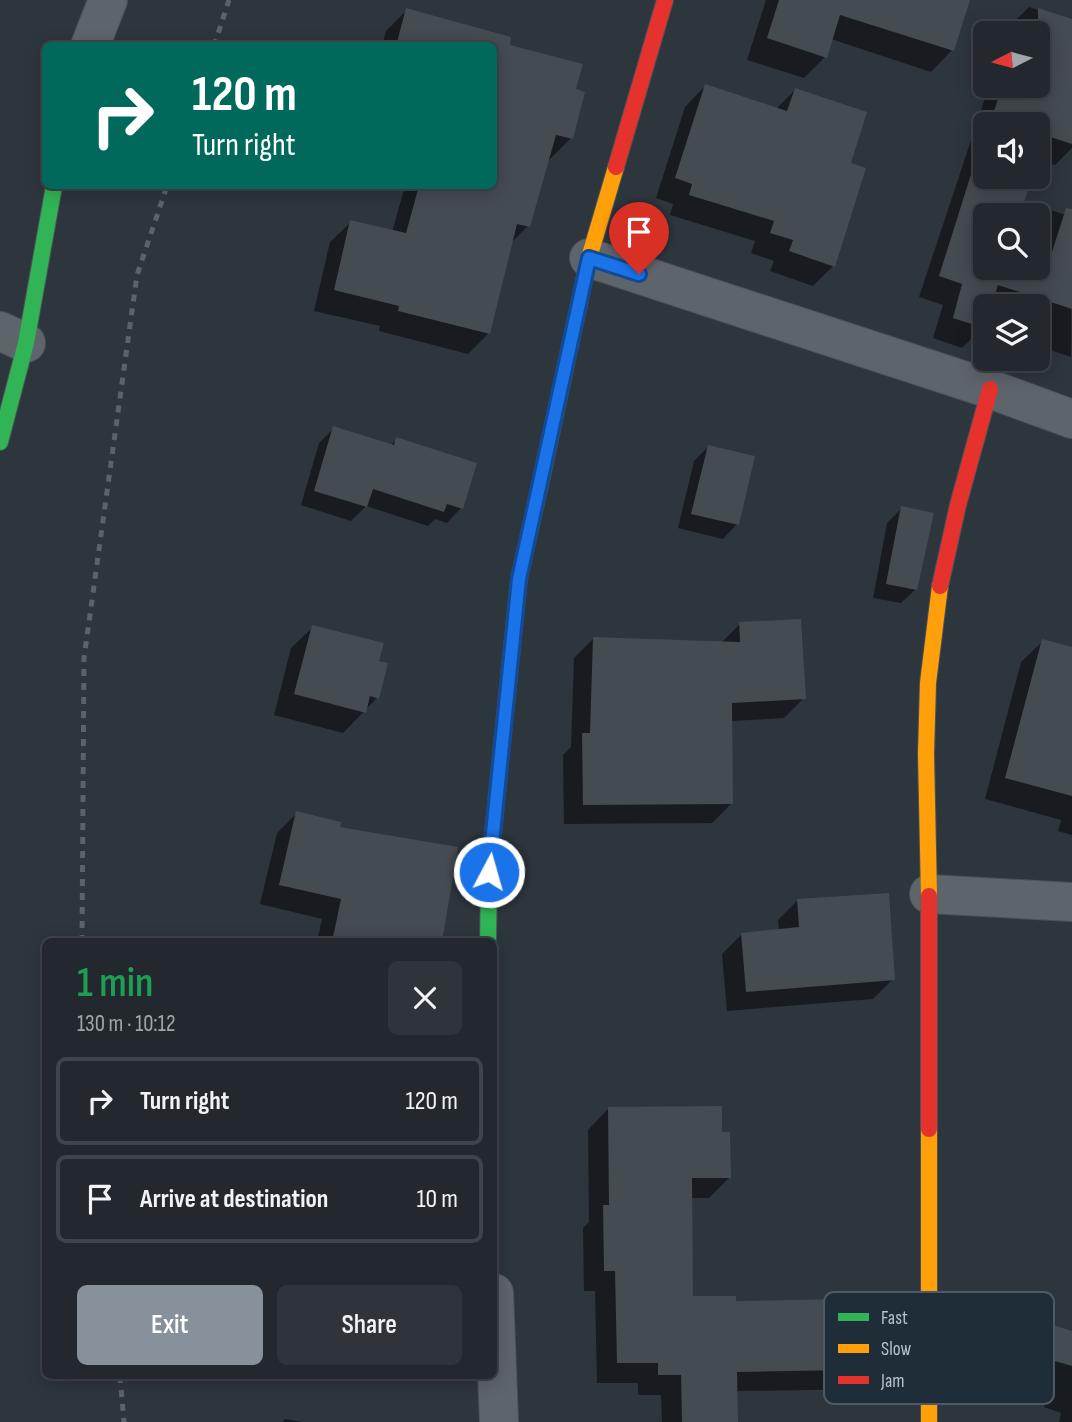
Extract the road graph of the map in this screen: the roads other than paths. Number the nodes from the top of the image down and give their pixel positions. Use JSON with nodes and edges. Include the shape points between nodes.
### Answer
{"nodes":[{"id":1,"x":108,"y":0,"type":"edge"},
{"id":2,"x":665,"y":0,"type":"edge"},
{"id":3,"x":92,"y":42,"type":"edge"},
{"id":4,"x":53,"y":189,"type":"edge"},
{"id":5,"x":589,"y":258,"type":"junction"},
{"id":6,"x":13,"y":337,"type":"edge"},
{"id":7,"x":990,"y":389,"type":"junction"},
{"id":8,"x":1072,"y":419,"type":"edge"},
{"id":9,"x":0,"y":443,"type":"edge"},
{"id":10,"x":929,"y":894,"type":"junction"},
{"id":11,"x":1072,"y":902,"type":"edge"},
{"id":12,"x":488,"y":938,"type":"edge"},
{"id":13,"x":929,"y":1292,"type":"edge"},
{"id":14,"x":497,"y":1370,"type":"edge"},
{"id":15,"x":929,"y":1404,"type":"edge"},
{"id":16,"x":499,"y":1422,"type":"edge"},
{"id":17,"x":929,"y":1422,"type":"edge"}],
"edges":[{"from":1,"to":3,"type":"street"},
{"from":2,"to":5,"type":"street"},
{"from":4,"to":6,"type":"street"},
{"from":5,"to":7,"type":"street"},
{"from":5,"to":12,"type":"street","via":[[519,579],[489,872]]},
{"from":6,"to":9,"type":"street"},
{"from":7,"to":8,"type":"street"},
{"from":7,"to":10,"type":"street","via":[[939,592],[926,754]]},
{"from":10,"to":11,"type":"street"},
{"from":10,"to":13,"type":"street"},
{"from":14,"to":16,"type":"street"},
{"from":15,"to":17,"type":"street"}]}
